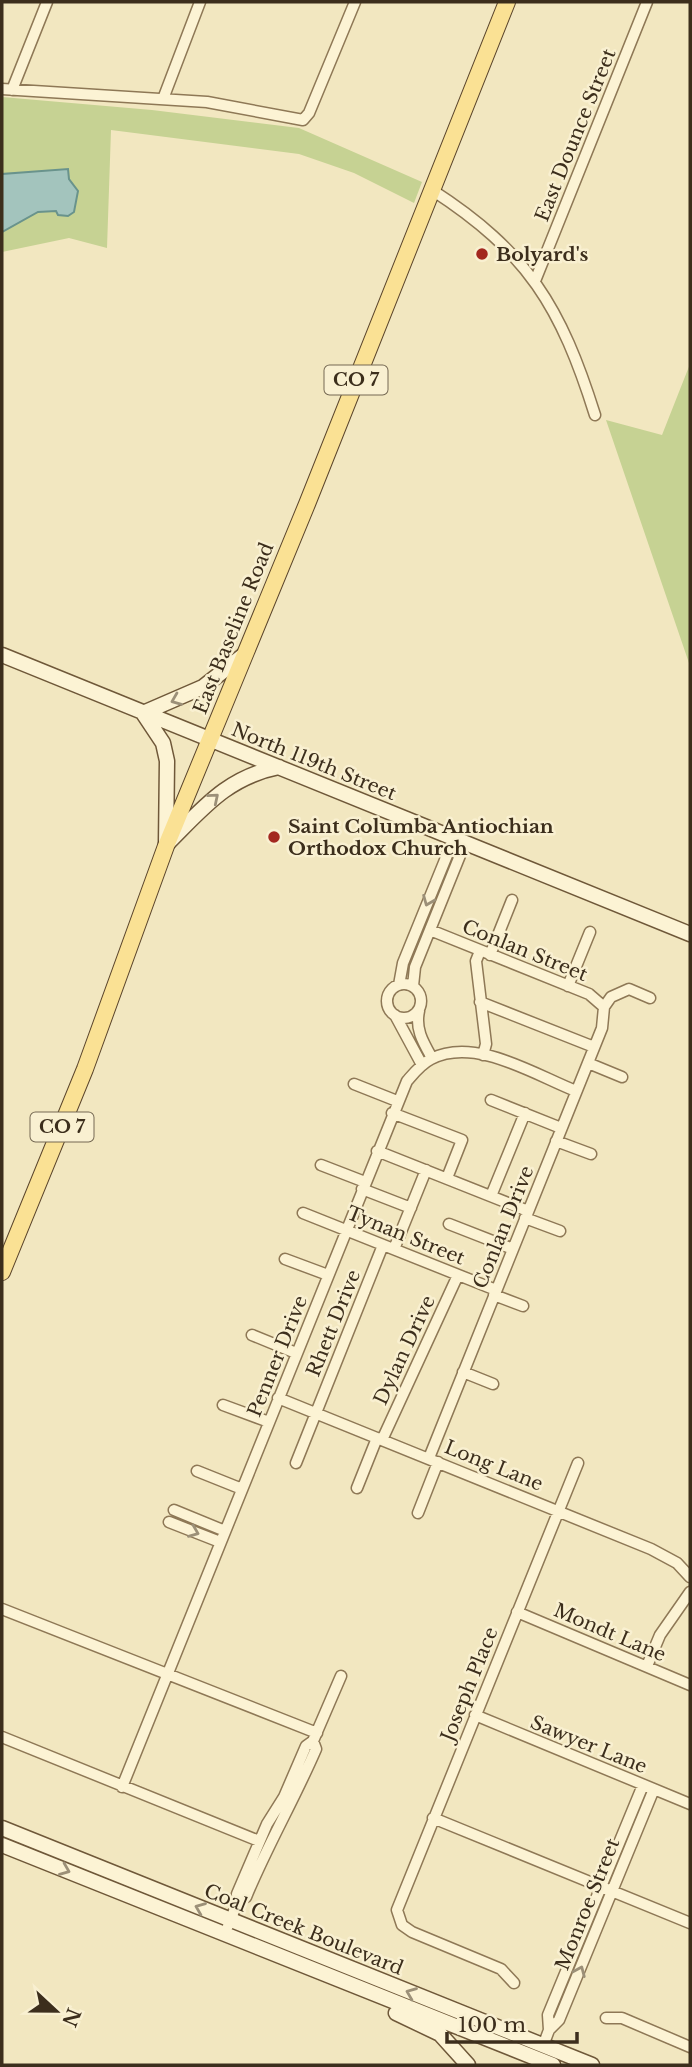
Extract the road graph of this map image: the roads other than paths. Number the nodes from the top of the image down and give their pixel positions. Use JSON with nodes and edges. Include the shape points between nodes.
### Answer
{"nodes":[{"id":1,"x":47,"y":2,"type":"edge"},
{"id":2,"x":200,"y":2,"type":"edge"},
{"id":3,"x":355,"y":2,"type":"edge"},
{"id":4,"x":507,"y":2,"type":"edge"},
{"id":5,"x":647,"y":2,"type":"edge"},
{"id":6,"x":7,"y":89,"type":"edge"},
{"id":7,"x":163,"y":99,"type":"junction"},
{"id":8,"x":432,"y":190,"type":"junction"},
{"id":9,"x":535,"y":281,"type":"junction"},
{"id":10,"x":595,"y":415,"type":"dead end"},
{"id":11,"x":245,"y":654,"type":"junction"},
{"id":12,"x":2,"y":655,"type":"edge"},
{"id":13,"x":143,"y":713,"type":"junction"},
{"id":14,"x":210,"y":740,"type":"junction"},
{"id":15,"x":279,"y":767,"type":"junction"},
{"id":16,"x":459,"y":840,"type":"junction"},
{"id":17,"x":166,"y":846,"type":"junction"},
{"id":18,"x":512,"y":900,"type":"dead end"},
{"id":19,"x":430,"y":930,"type":"junction"},
{"id":20,"x":590,"y":932,"type":"dead end"},
{"id":21,"x":690,"y":934,"type":"edge"},
{"id":22,"x":485,"y":953,"type":"junction"},
{"id":23,"x":399,"y":985,"type":"junction"},
{"id":24,"x":413,"y":986,"type":"junction"},
{"id":25,"x":568,"y":986,"type":"junction"},
{"id":26,"x":650,"y":998,"type":"dead end"},
{"id":27,"x":480,"y":1002,"type":"junction"},
{"id":28,"x":604,"y":1007,"type":"junction"},
{"id":29,"x":419,"y":1011,"type":"junction"},
{"id":30,"x":394,"y":1016,"type":"junction"},
{"id":31,"x":594,"y":1047,"type":"junction"},
{"id":32,"x":483,"y":1055,"type":"junction"},
{"id":33,"x":432,"y":1058,"type":"junction"},
{"id":34,"x":588,"y":1063,"type":"junction"},
{"id":35,"x":422,"y":1065,"type":"junction"},
{"id":36,"x":622,"y":1077,"type":"dead end"},
{"id":37,"x":354,"y":1084,"type":"dead end"},
{"id":38,"x":576,"y":1091,"type":"junction"},
{"id":39,"x":491,"y":1100,"type":"dead end"},
{"id":40,"x":397,"y":1101,"type":"junction"},
{"id":41,"x":392,"y":1113,"type":"junction"},
{"id":42,"x":525,"y":1113,"type":"junction"},
{"id":43,"x":561,"y":1128,"type":"junction"},
{"id":44,"x":556,"y":1141,"type":"junction"},
{"id":45,"x":377,"y":1151,"type":"junction"},
{"id":46,"x":591,"y":1154,"type":"dead end"},
{"id":47,"x":321,"y":1165,"type":"dead end"},
{"id":48,"x":426,"y":1170,"type":"junction"},
{"id":49,"x":447,"y":1178,"type":"junction"},
{"id":50,"x":363,"y":1185,"type":"junction"},
{"id":51,"x":491,"y":1196,"type":"junction"},
{"id":52,"x":411,"y":1208,"type":"junction"},
{"id":53,"x":303,"y":1213,"type":"dead end"},
{"id":54,"x":527,"y":1214,"type":"junction"},
{"id":55,"x":449,"y":1224,"type":"dead end"},
{"id":56,"x":346,"y":1230,"type":"junction"},
{"id":57,"x":560,"y":1231,"type":"dead end"},
{"id":58,"x":388,"y":1247,"type":"junction"},
{"id":59,"x":513,"y":1249,"type":"junction"},
{"id":60,"x":285,"y":1259,"type":"dead end"},
{"id":61,"x":2,"y":1272,"type":"edge"},
{"id":62,"x":327,"y":1275,"type":"junction"},
{"id":63,"x":458,"y":1275,"type":"junction"},
{"id":64,"x":495,"y":1292,"type":"junction"},
{"id":65,"x":523,"y":1306,"type":"dead end"},
{"id":66,"x":251,"y":1335,"type":"dead end"},
{"id":67,"x":296,"y":1353,"type":"junction"},
{"id":68,"x":463,"y":1372,"type":"junction"},
{"id":69,"x":492,"y":1384,"type":"dead end"},
{"id":70,"x":278,"y":1398,"type":"junction"},
{"id":71,"x":223,"y":1405,"type":"dead end"},
{"id":72,"x":316,"y":1413,"type":"junction"},
{"id":73,"x":269,"y":1423,"type":"junction"},
{"id":74,"x":379,"y":1439,"type":"junction"},
{"id":75,"x":433,"y":1460,"type":"junction"},
{"id":76,"x":296,"y":1463,"type":"dead end"},
{"id":77,"x":578,"y":1463,"type":"dead end"},
{"id":78,"x":197,"y":1471,"type":"dead end"},
{"id":79,"x":357,"y":1488,"type":"dead end"},
{"id":80,"x":242,"y":1489,"type":"junction"},
{"id":81,"x":174,"y":1510,"type":"dead end"},
{"id":82,"x":559,"y":1510,"type":"junction"},
{"id":83,"x":418,"y":1513,"type":"dead end"},
{"id":84,"x":169,"y":1522,"type":"dead end"},
{"id":85,"x":225,"y":1531,"type":"junction"},
{"id":86,"x":220,"y":1542,"type":"junction"},
{"id":87,"x":690,"y":1577,"type":"edge"},
{"id":88,"x":690,"y":1592,"type":"edge"},
{"id":89,"x":2,"y":1609,"type":"edge"},
{"id":90,"x":517,"y":1612,"type":"junction"},
{"id":91,"x":647,"y":1666,"type":"junction"},
{"id":92,"x":166,"y":1676,"type":"junction"},
{"id":93,"x":341,"y":1676,"type":"dead end"},
{"id":94,"x":690,"y":1685,"type":"edge"},
{"id":95,"x":475,"y":1716,"type":"junction"},
{"id":96,"x":2,"y":1737,"type":"edge"},
{"id":97,"x":315,"y":1737,"type":"junction"},
{"id":98,"x":643,"y":1785,"type":"junction"},
{"id":99,"x":122,"y":1787,"type":"junction"},
{"id":100,"x":654,"y":1789,"type":"junction"},
{"id":101,"x":690,"y":1804,"type":"edge"},
{"id":102,"x":433,"y":1818,"type":"junction"},
{"id":103,"x":2,"y":1828,"type":"edge"},
{"id":104,"x":259,"y":1841,"type":"junction"},
{"id":105,"x":2,"y":1845,"type":"edge"},
{"id":106,"x":608,"y":1889,"type":"junction"},
{"id":107,"x":238,"y":1901,"type":"junction"},
{"id":108,"x":231,"y":1920,"type":"junction"},
{"id":109,"x":690,"y":1923,"type":"edge"},
{"id":110,"x":225,"y":1935,"type":"junction"},
{"id":111,"x":239,"y":1941,"type":"junction"},
{"id":112,"x":514,"y":1983,"type":"dead end"},
{"id":113,"x":606,"y":2018,"type":"dead end"},
{"id":114,"x":690,"y":2046,"type":"edge"},
{"id":115,"x":538,"y":2057,"type":"edge"},
{"id":116,"x":468,"y":2065,"type":"edge"},
{"id":117,"x":553,"y":2065,"type":"edge"},
{"id":118,"x":592,"y":2065,"type":"edge"}],
"edges":[{"from":1,"to":6,"type":"street"},
{"from":2,"to":7,"type":"street"},
{"from":3,"to":7,"type":"street","via":[[303,120],[207,102]]},
{"from":4,"to":8,"type":"main road","name":"East Baseline Road","number":"CO 7"},
{"from":5,"to":9,"type":"street","name":"East Dounce Street"},
{"from":6,"to":7,"type":"street"},
{"from":8,"to":9,"type":"street","via":[[494,234]]},
{"from":8,"to":11,"type":"main road","name":"East Baseline Road","number":"CO 7"},
{"from":9,"to":10,"type":"street","via":[[561,325]]},
{"from":11,"to":13,"type":"main road","one_way":true,"via":[[203,687]]},
{"from":11,"to":14,"type":"main road","name":"East Baseline Road","number":"CO 7"},
{"from":12,"to":13,"type":"main road","name":"North 119th Street"},
{"from":13,"to":14,"type":"main road","name":"North 119th Street"},
{"from":13,"to":17,"type":"main road","via":[[163,743],[167,761]]},
{"from":14,"to":15,"type":"main road","name":"North 119th Street"},
{"from":14,"to":17,"type":"main road","name":"East Baseline Road","number":"CO 7"},
{"from":15,"to":16,"type":"main road","name":"North 119th Street"},
{"from":17,"to":15,"type":"main road","one_way":true,"via":[[214,797],[245,776]]},
{"from":16,"to":19,"type":"street"},
{"from":16,"to":21,"type":"main road","name":"North 119th Street"},
{"from":16,"to":23,"type":"street","one_way":true,"via":[[403,963]]},
{"from":17,"to":61,"type":"main road","name":"East Baseline Road","number":"CO 7","via":[[85,1069]]},
{"from":18,"to":22,"type":"street"},
{"from":19,"to":22,"type":"street","name":"Conlan Street"},
{"from":19,"to":24,"type":"street","via":[[415,967]]},
{"from":20,"to":25,"type":"street"},
{"from":22,"to":25,"type":"street","name":"Conlan Street"},
{"from":22,"to":27,"type":"street","via":[[476,961]]},
{"from":23,"to":24,"type":"street"},
{"from":23,"to":30,"type":"street","via":[[388,996]]},
{"from":24,"to":29,"type":"street","via":[[422,1000]]},
{"from":25,"to":28,"type":"street","name":"Conlan Street","via":[[589,994]]},
{"from":26,"to":28,"type":"street","via":[[629,989],[611,997]]},
{"from":27,"to":31,"type":"street"},
{"from":27,"to":32,"type":"street","via":[[486,1044]]},
{"from":28,"to":31,"type":"street","name":"Conlan Drive"},
{"from":29,"to":30,"type":"street","via":[[410,1018]]},
{"from":29,"to":33,"type":"street","via":[[419,1034]]},
{"from":30,"to":35,"type":"street"},
{"from":31,"to":34,"type":"street","name":"Conlan Drive"},
{"from":32,"to":33,"type":"street","via":[[462,1052]]},
{"from":32,"to":38,"type":"street"},
{"from":33,"to":35,"type":"street","name":"Penner Drive"},
{"from":34,"to":36,"type":"street"},
{"from":34,"to":38,"type":"street","name":"Conlan Drive"},
{"from":35,"to":40,"type":"street","name":"Penner Drive"},
{"from":37,"to":40,"type":"street"},
{"from":38,"to":43,"type":"street","name":"Conlan Drive"},
{"from":39,"to":42,"type":"street"},
{"from":40,"to":41,"type":"street","name":"Penner Drive"},
{"from":41,"to":45,"type":"street","name":"Penner Drive"},
{"from":41,"to":49,"type":"street","via":[[462,1140]]},
{"from":42,"to":43,"type":"street"},
{"from":42,"to":51,"type":"street"},
{"from":43,"to":44,"type":"street","name":"Conlan Drive"},
{"from":44,"to":46,"type":"street"},
{"from":44,"to":54,"type":"street","name":"Conlan Drive"},
{"from":45,"to":48,"type":"street"},
{"from":45,"to":50,"type":"street","name":"Penner Drive"},
{"from":47,"to":50,"type":"street"},
{"from":48,"to":49,"type":"street"},
{"from":48,"to":52,"type":"street","name":"Rhett Drive"},
{"from":49,"to":51,"type":"street"},
{"from":50,"to":52,"type":"street"},
{"from":50,"to":56,"type":"street","name":"Penner Drive"},
{"from":51,"to":54,"type":"street"},
{"from":52,"to":58,"type":"street","name":"Rhett Drive"},
{"from":53,"to":56,"type":"street","name":"Tynan Street"},
{"from":54,"to":57,"type":"street"},
{"from":54,"to":59,"type":"street","name":"Conlan Drive"},
{"from":55,"to":59,"type":"street"},
{"from":56,"to":58,"type":"street","name":"Tynan Street"},
{"from":56,"to":62,"type":"street","name":"Penner Drive"},
{"from":58,"to":63,"type":"street","name":"Tynan Street"},
{"from":58,"to":72,"type":"street","name":"Rhett Drive"},
{"from":59,"to":64,"type":"street","name":"Conlan Drive"},
{"from":60,"to":62,"type":"street"},
{"from":62,"to":67,"type":"street","name":"Penner Drive"},
{"from":63,"to":64,"type":"street","name":"Tynan Street"},
{"from":63,"to":74,"type":"street","name":"Dylan Drive"},
{"from":64,"to":65,"type":"street","name":"Tynan Street"},
{"from":64,"to":68,"type":"street","name":"Conlan Drive"},
{"from":66,"to":67,"type":"street"},
{"from":67,"to":70,"type":"street","name":"Penner Drive"},
{"from":68,"to":69,"type":"street"},
{"from":68,"to":75,"type":"street","name":"Conlan Drive"},
{"from":70,"to":72,"type":"street","name":"Long Lane"},
{"from":70,"to":73,"type":"street","name":"Penner Drive"},
{"from":71,"to":73,"type":"street"},
{"from":72,"to":74,"type":"street","name":"Long Lane"},
{"from":72,"to":76,"type":"street","name":"Rhett Drive"},
{"from":73,"to":80,"type":"street","name":"Penner Drive"},
{"from":74,"to":75,"type":"street","name":"Long Lane"},
{"from":74,"to":79,"type":"street","name":"Dylan Drive"},
{"from":75,"to":82,"type":"street","name":"Long Lane"},
{"from":75,"to":83,"type":"street","name":"Conlan Drive"},
{"from":77,"to":82,"type":"street","name":"Joseph Place"},
{"from":78,"to":80,"type":"street"},
{"from":80,"to":85,"type":"street","name":"Penner Drive"},
{"from":81,"to":85,"type":"street"},
{"from":82,"to":87,"type":"street","name":"Long Lane","via":[[651,1549],[677,1563]]},
{"from":82,"to":90,"type":"street","name":"Joseph Place"},
{"from":84,"to":86,"type":"street","one_way":true},
{"from":85,"to":86,"type":"street","name":"Penner Drive"},
{"from":86,"to":92,"type":"street","name":"Penner Drive"},
{"from":88,"to":91,"type":"street","via":[[660,1635]]},
{"from":89,"to":92,"type":"street"},
{"from":90,"to":91,"type":"street","name":"Mondt Lane"},
{"from":90,"to":95,"type":"street","name":"Joseph Place"},
{"from":91,"to":94,"type":"street","name":"Mondt Lane"},
{"from":92,"to":97,"type":"street"},
{"from":92,"to":99,"type":"street","name":"Penner Drive"},
{"from":93,"to":97,"type":"street"},
{"from":95,"to":98,"type":"street","name":"Sawyer Lane"},
{"from":95,"to":102,"type":"street","name":"Joseph Place"},
{"from":96,"to":99,"type":"street"},
{"from":97,"to":104,"type":"street","via":[[306,1746]]},
{"from":97,"to":107,"type":"street","via":[[316,1749],[292,1804],[268,1845],[246,1898]]},
{"from":98,"to":100,"type":"street","name":"Sawyer Lane"},
{"from":98,"to":106,"type":"street","name":"Monroe Street"},
{"from":99,"to":104,"type":"street"},
{"from":100,"to":101,"type":"street","name":"Sawyer Lane"},
{"from":100,"to":106,"type":"street","name":"Monroe Street"},
{"from":102,"to":106,"type":"street"},
{"from":102,"to":112,"type":"street","name":"Joseph Place","via":[[398,1902],[398,1918],[412,1933],[501,1969]]},
{"from":108,"to":103,"type":"main road","name":"Coal Creek Boulevard","one_way":true},
{"from":104,"to":107,"type":"street"},
{"from":105,"to":110,"type":"main road","name":"Coal Creek Boulevard","one_way":true},
{"from":106,"to":109,"type":"street"},
{"from":106,"to":115,"type":"street","name":"Monroe Street","via":[[559,2020],[549,2030]]},
{"from":107,"to":108,"type":"street"},
{"from":108,"to":110,"type":"street"},
{"from":115,"to":108,"type":"main road","name":"Coal Creek Boulevard","one_way":true},
{"from":110,"to":111,"type":"main road","name":"Coal Creek Boulevard"},
{"from":111,"to":115,"type":"main road","name":"Coal Creek Boulevard"},
{"from":111,"to":116,"type":"main road","via":[[303,1975],[421,2023],[440,2034]]},
{"from":113,"to":114,"type":"street","via":[[622,2018]]},
{"from":115,"to":117,"type":"main road","name":"Coal Creek Boulevard"},
{"from":115,"to":118,"type":"main road","name":"Coal Creek Boulevard"}]}
